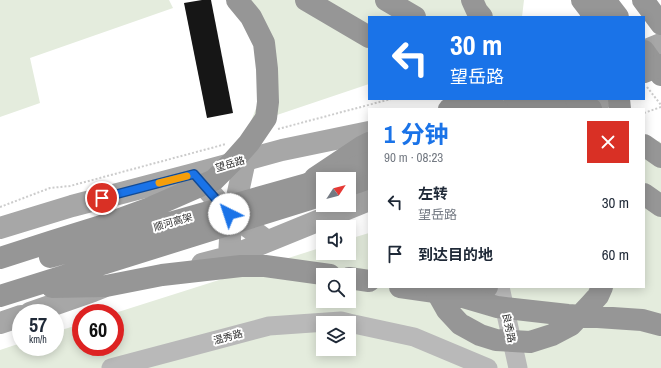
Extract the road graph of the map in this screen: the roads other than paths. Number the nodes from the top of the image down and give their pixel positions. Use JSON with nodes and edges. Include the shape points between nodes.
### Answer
{"nodes":[{"id":1,"x":237,"y":0,"type":"edge"},
{"id":2,"x":306,"y":0,"type":"edge"},
{"id":3,"x":386,"y":0,"type":"edge"},
{"id":4,"x":472,"y":0,"type":"edge"},
{"id":5,"x":582,"y":0,"type":"edge"},
{"id":6,"x":605,"y":0,"type":"edge"},
{"id":7,"x":642,"y":0,"type":"edge"},
{"id":8,"x":412,"y":16,"type":"edge"},
{"id":9,"x":481,"y":16,"type":"edge"},
{"id":10,"x":592,"y":16,"type":"edge"},
{"id":11,"x":617,"y":16,"type":"edge"},
{"id":12,"x":631,"y":16,"type":"edge"},
{"id":13,"x":661,"y":24,"type":"edge"},
{"id":14,"x":368,"y":36,"type":"edge"},
{"id":15,"x":661,"y":44,"type":"edge"},
{"id":16,"x":645,"y":51,"type":"edge"},
{"id":17,"x":661,"y":51,"type":"edge"},
{"id":18,"x":645,"y":52,"type":"edge"},
{"id":19,"x":645,"y":58,"type":"edge"},
{"id":20,"x":661,"y":65,"type":"edge"},
{"id":21,"x":645,"y":72,"type":"edge"},
{"id":22,"x":661,"y":75,"type":"edge"},
{"id":23,"x":645,"y":83,"type":"edge"},
{"id":24,"x":468,"y":100,"type":"edge"},
{"id":25,"x":470,"y":100,"type":"edge"},
{"id":26,"x":481,"y":100,"type":"edge"},
{"id":27,"x":508,"y":100,"type":"edge"},
{"id":28,"x":533,"y":100,"type":"edge"},
{"id":29,"x":556,"y":100,"type":"edge"},
{"id":30,"x":572,"y":100,"type":"edge"},
{"id":31,"x":576,"y":100,"type":"edge"},
{"id":32,"x":600,"y":100,"type":"edge"},
{"id":33,"x":451,"y":108,"type":"edge"},
{"id":34,"x":480,"y":108,"type":"edge"},
{"id":35,"x":481,"y":108,"type":"edge"},
{"id":36,"x":495,"y":108,"type":"edge"},
{"id":37,"x":513,"y":108,"type":"edge"},
{"id":38,"x":550,"y":108,"type":"edge"},
{"id":39,"x":572,"y":108,"type":"edge"},
{"id":40,"x":581,"y":108,"type":"edge"},
{"id":41,"x":588,"y":108,"type":"edge"},
{"id":42,"x":368,"y":132,"type":"edge"},
{"id":43,"x":368,"y":144,"type":"edge"},
{"id":44,"x":645,"y":147,"type":"edge"},
{"id":45,"x":661,"y":157,"type":"edge"},
{"id":46,"x":245,"y":160,"type":"junction"},
{"id":47,"x":368,"y":163,"type":"edge"},
{"id":48,"x":194,"y":174,"type":"junction"},
{"id":49,"x":368,"y":178,"type":"edge"},
{"id":50,"x":356,"y":183,"type":"edge"},
{"id":51,"x":315,"y":189,"type":"edge"},
{"id":52,"x":645,"y":195,"type":"edge"},
{"id":53,"x":368,"y":200,"type":"edge"},
{"id":54,"x":661,"y":206,"type":"edge"},
{"id":55,"x":0,"y":228,"type":"edge"},
{"id":56,"x":267,"y":241,"type":"junction"},
{"id":57,"x":229,"y":257,"type":"junction"},
{"id":58,"x":0,"y":258,"type":"edge"},
{"id":59,"x":0,"y":272,"type":"edge"},
{"id":60,"x":316,"y":273,"type":"edge"},
{"id":61,"x":356,"y":279,"type":"edge"},
{"id":62,"x":368,"y":281,"type":"edge"},
{"id":63,"x":28,"y":287,"type":"junction"},
{"id":64,"x":407,"y":288,"type":"edge"},
{"id":65,"x":435,"y":288,"type":"edge"},
{"id":66,"x":483,"y":288,"type":"edge"},
{"id":67,"x":500,"y":288,"type":"edge"},
{"id":68,"x":602,"y":288,"type":"edge"},
{"id":69,"x":456,"y":295,"type":"junction"},
{"id":70,"x":0,"y":296,"type":"edge"},
{"id":71,"x":56,"y":304,"type":"edge"},
{"id":72,"x":12,"y":319,"type":"edge"},
{"id":73,"x":0,"y":323,"type":"edge"},
{"id":74,"x":316,"y":323,"type":"edge"},
{"id":75,"x":356,"y":325,"type":"edge"},
{"id":76,"x":661,"y":325,"type":"edge"},
{"id":77,"x":111,"y":368,"type":"edge"},
{"id":78,"x":488,"y":368,"type":"edge"},
{"id":79,"x":518,"y":368,"type":"edge"}],
"edges":[{"from":1,"to":58,"type":"highway","bridge":true,"via":[[251,17],[264,43],[267,69],[266,118],[250,143],[214,180],[98,227]]},
{"from":2,"to":14,"type":"highway"},
{"from":3,"to":8,"type":"highway"},
{"from":4,"to":9,"type":"highway"},
{"from":5,"to":10,"type":"highway"},
{"from":6,"to":11,"type":"highway"},
{"from":7,"to":12,"type":"highway"},
{"from":7,"to":13,"type":"highway"},
{"from":15,"to":16,"type":"main road"},
{"from":17,"to":19,"type":"highway"},
{"from":18,"to":22,"type":"highway"},
{"from":20,"to":21,"type":"highway","bridge":true},
{"from":22,"to":23,"type":"main road"},
{"from":24,"to":34,"type":"highway"},
{"from":25,"to":33,"type":"highway"},
{"from":26,"to":36,"type":"highway","bridge":true},
{"from":27,"to":35,"type":"main road"},
{"from":28,"to":37,"type":"highway"},
{"from":29,"to":39,"type":"highway"},
{"from":30,"to":38,"type":"highway"},
{"from":31,"to":41,"type":"highway","bridge":true},
{"from":32,"to":40,"type":"main road"},
{"from":42,"to":46,"type":"main road","name":"望岳路"},
{"from":43,"to":51,"type":"highway","bridge":true},
{"from":44,"to":45,"type":"highway"},
{"from":46,"to":48,"type":"main road","name":"望岳路"},
{"from":46,"to":56,"type":"main road","via":[[234,211],[236,218]]},
{"from":47,"to":51,"type":"highway","name":"顺河高架","bridge":true},
{"from":48,"to":55,"type":"main road","name":"望岳路"},
{"from":48,"to":57,"type":"main road","via":[[229,214]]},
{"from":49,"to":50,"type":"highway"},
{"from":51,"to":59,"type":"highway","name":"顺河高架","bridge":true},
{"from":51,"to":63,"type":"highway","name":"顺河高架","bridge":true},
{"from":52,"to":54,"type":"highway"},
{"from":53,"to":56,"type":"main road"},
{"from":56,"to":57,"type":"main road"},
{"from":57,"to":71,"type":"main road","via":[[121,285],[105,286]]},
{"from":60,"to":63,"type":"highway","bridge":true,"via":[[265,266],[241,266],[162,275],[106,286]]},
{"from":61,"to":62,"type":"highway"},
{"from":63,"to":70,"type":"highway","name":"顺河高架","bridge":true},
{"from":64,"to":69,"type":"highway","bridge":true},
{"from":65,"to":68,"type":"highway","bridge":true,"via":[[460,324],[496,340],[530,342],[571,325],[598,296]]},
{"from":66,"to":69,"type":"highway"},
{"from":67,"to":79,"type":"street","name":"良秀路"},
{"from":69,"to":76,"type":"highway","bridge":true,"via":[[497,307],[642,320]]},
{"from":72,"to":73,"type":"main road"},
{"from":74,"to":77,"type":"street","name":"温秀路","via":[[269,326]]},
{"from":75,"to":78,"type":"street","name":"温秀路","via":[[414,337]]}]}
